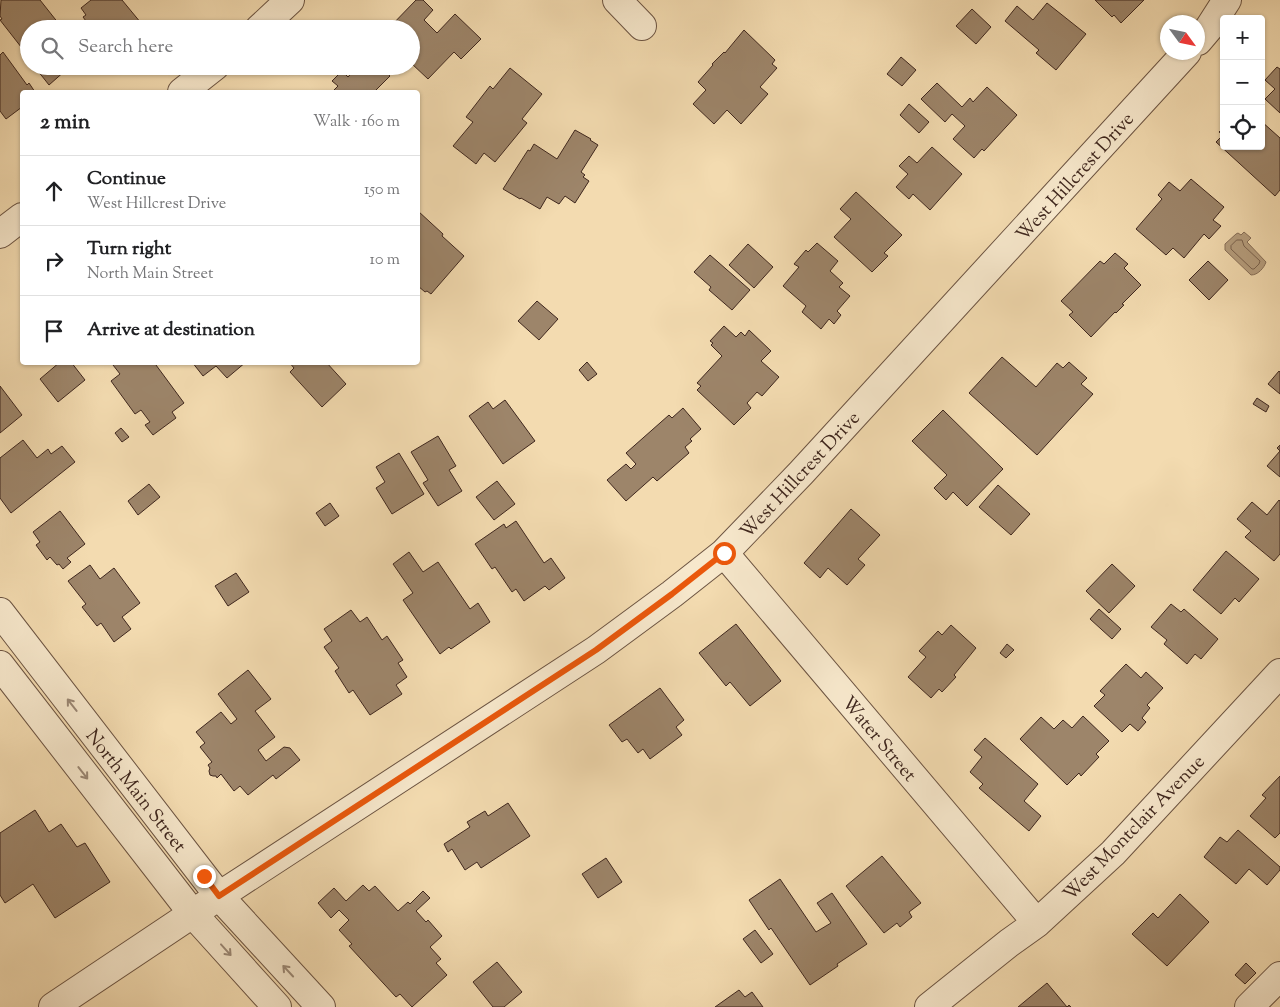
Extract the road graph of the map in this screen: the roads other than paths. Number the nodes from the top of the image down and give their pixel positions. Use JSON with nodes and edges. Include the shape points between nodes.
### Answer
{"nodes":[{"id":1,"x":290,"y":0,"type":"edge"},
{"id":2,"x":617,"y":0,"type":"edge"},
{"id":3,"x":1228,"y":0,"type":"edge"},
{"id":4,"x":269,"y":20,"type":"edge"},
{"id":5,"x":642,"y":26,"type":"dead end"},
{"id":6,"x":1205,"y":33,"type":"edge"},
{"id":7,"x":1180,"y":60,"type":"edge"},
{"id":8,"x":204,"y":75,"type":"edge"},
{"id":9,"x":185,"y":90,"type":"edge"},
{"id":10,"x":724,"y":553,"type":"junction"},
{"id":11,"x":0,"y":612,"type":"edge"},
{"id":12,"x":0,"y":665,"type":"edge"},
{"id":13,"x":1280,"y":672,"type":"edge"},
{"id":14,"x":219,"y":896,"type":"junction"},
{"id":15,"x":193,"y":914,"type":"junction"},
{"id":16,"x":1036,"y":923,"type":"junction"},
{"id":17,"x":1280,"y":976,"type":"edge"},
{"id":18,"x":53,"y":1007,"type":"edge"},
{"id":19,"x":277,"y":1007,"type":"edge"},
{"id":20,"x":321,"y":1007,"type":"edge"},
{"id":21,"x":930,"y":1007,"type":"edge"},
{"id":22,"x":1249,"y":1007,"type":"edge"}],
"edges":[{"from":1,"to":4,"type":"street"},
{"from":2,"to":5,"type":"street"},
{"from":3,"to":6,"type":"street"},
{"from":7,"to":10,"type":"street","name":"West Hillcrest Drive","via":[[802,473]]},
{"from":8,"to":9,"type":"street"},
{"from":10,"to":14,"type":"street","name":"West Hillcrest Drive","via":[[596,650]]},
{"from":10,"to":16,"type":"street","name":"Water Street"},
{"from":14,"to":11,"type":"street","name":"North Main Street","one_way":true},
{"from":12,"to":15,"type":"street","name":"North Main Street","one_way":true},
{"from":13,"to":16,"type":"street","name":"West Montclair Avenue","via":[[1113,853]]},
{"from":14,"to":15,"type":"street","name":"West Hillcrest Drive"},
{"from":20,"to":14,"type":"street","name":"North Main Street","one_way":true},
{"from":15,"to":18,"type":"street","name":"West Hillcrest Drive"},
{"from":15,"to":19,"type":"street","name":"North Main Street","one_way":true},
{"from":16,"to":21,"type":"street","name":"West Montclair Avenue"},
{"from":17,"to":22,"type":"street"}]}
